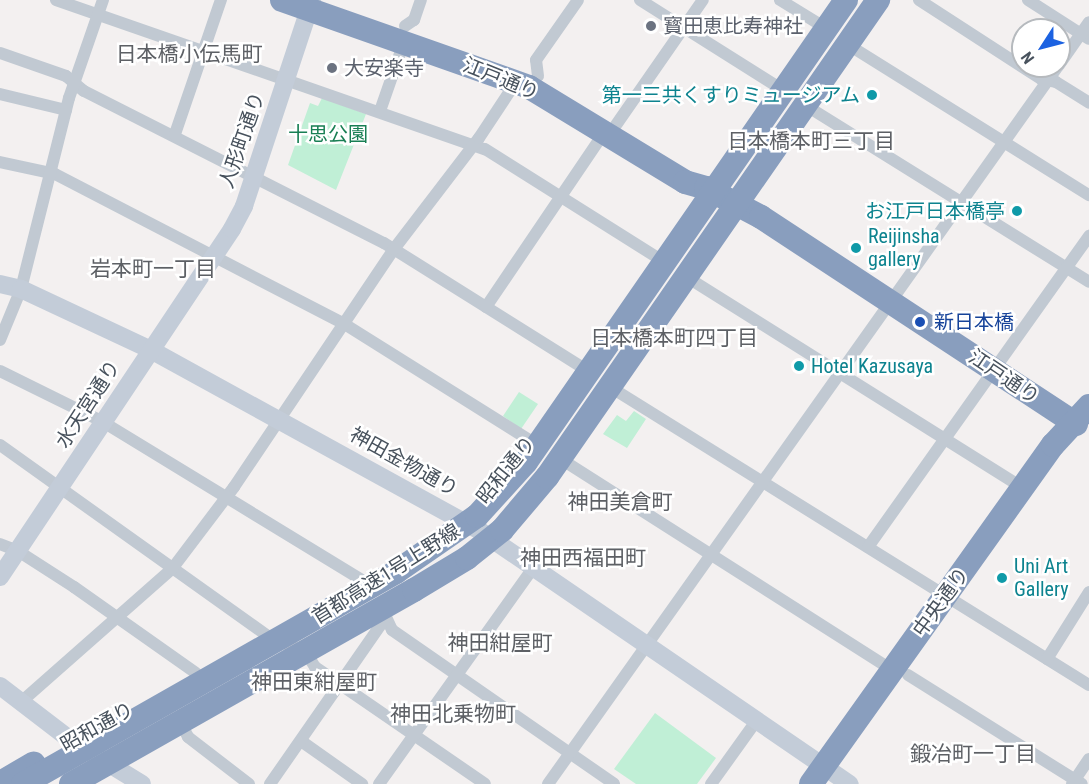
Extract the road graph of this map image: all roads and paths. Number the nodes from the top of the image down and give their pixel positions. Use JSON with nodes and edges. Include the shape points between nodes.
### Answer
{"nodes":[{"id":1,"x":56,"y":0,"type":"edge"},
{"id":2,"x":103,"y":0,"type":"edge"},
{"id":3,"x":221,"y":0,"type":"edge"},
{"id":4,"x":282,"y":0,"type":"edge"},
{"id":5,"x":421,"y":0,"type":"edge"},
{"id":6,"x":578,"y":0,"type":"edge"},
{"id":7,"x":640,"y":0,"type":"edge"},
{"id":8,"x":703,"y":0,"type":"edge"},
{"id":9,"x":780,"y":0,"type":"edge"},
{"id":10,"x":848,"y":0,"type":"edge"},
{"id":11,"x":867,"y":0,"type":"edge"},
{"id":12,"x":880,"y":0,"type":"edge"},
{"id":13,"x":919,"y":0,"type":"edge"},
{"id":14,"x":1028,"y":0,"type":"edge"},
{"id":15,"x":315,"y":3,"type":"edge"},
{"id":16,"x":99,"y":15,"type":"junction"},
{"id":17,"x":1089,"y":22,"type":"edge"},
{"id":18,"x":821,"y":25,"type":"dead end"},
{"id":19,"x":684,"y":27,"type":"junction"},
{"id":20,"x":405,"y":34,"type":"junction"},
{"id":21,"x":1085,"y":37,"type":"edge"},
{"id":22,"x":849,"y":43,"type":"junction"},
{"id":23,"x":202,"y":51,"type":"junction"},
{"id":24,"x":1071,"y":52,"type":"edge"},
{"id":25,"x":0,"y":53,"type":"edge"},
{"id":26,"x":287,"y":80,"type":"junction"},
{"id":27,"x":1048,"y":80,"type":"junction"},
{"id":28,"x":533,"y":81,"type":"junction"},
{"id":29,"x":74,"y":82,"type":"junction"},
{"id":30,"x":778,"y":87,"type":"dead end"},
{"id":31,"x":0,"y":94,"type":"edge"},
{"id":32,"x":1089,"y":103,"type":"edge"},
{"id":33,"x":66,"y":110,"type":"junction"},
{"id":34,"x":813,"y":110,"type":"dead end"},
{"id":35,"x":380,"y":111,"type":"junction"},
{"id":36,"x":610,"y":129,"type":"junction"},
{"id":37,"x":175,"y":134,"type":"junction"},
{"id":38,"x":1004,"y":142,"type":"junction"},
{"id":39,"x":472,"y":145,"type":"junction"},
{"id":40,"x":777,"y":159,"type":"dead end"},
{"id":41,"x":0,"y":162,"type":"edge"},
{"id":42,"x":49,"y":173,"type":"junction"},
{"id":43,"x":255,"y":175,"type":"junction"},
{"id":44,"x":706,"y":188,"type":"junction"},
{"id":45,"x":560,"y":195,"type":"junction"},
{"id":46,"x":1089,"y":195,"type":"edge"},
{"id":47,"x":962,"y":203,"type":"junction"},
{"id":48,"x":744,"y":208,"type":"junction"},
{"id":49,"x":1089,"y":236,"type":"edge"},
{"id":50,"x":394,"y":249,"type":"junction"},
{"id":51,"x":661,"y":254,"type":"junction"},
{"id":52,"x":215,"y":256,"type":"junction"},
{"id":53,"x":1067,"y":268,"type":"junction"},
{"id":54,"x":693,"y":281,"type":"junction"},
{"id":55,"x":1089,"y":282,"type":"edge"},
{"id":56,"x":0,"y":284,"type":"edge"},
{"id":57,"x":21,"y":289,"type":"junction"},
{"id":58,"x":892,"y":302,"type":"junction"},
{"id":59,"x":486,"y":307,"type":"junction"},
{"id":60,"x":346,"y":325,"type":"junction"},
{"id":61,"x":0,"y":340,"type":"edge"},
{"id":62,"x":151,"y":350,"type":"junction"},
{"id":63,"x":613,"y":352,"type":"junction"},
{"id":64,"x":994,"y":370,"type":"junction"},
{"id":65,"x":0,"y":371,"type":"edge"},
{"id":66,"x":841,"y":374,"type":"junction"},
{"id":67,"x":598,"y":378,"type":"junction"},
{"id":68,"x":561,"y":398,"type":"junction"},
{"id":69,"x":280,"y":419,"type":"junction"},
{"id":70,"x":1085,"y":421,"type":"edge"},
{"id":71,"x":103,"y":422,"type":"junction"},
{"id":72,"x":587,"y":430,"type":"junction"},
{"id":73,"x":945,"y":439,"type":"junction"},
{"id":74,"x":531,"y":441,"type":"junction"},
{"id":75,"x":0,"y":445,"type":"edge"},
{"id":76,"x":564,"y":461,"type":"junction"},
{"id":77,"x":763,"y":483,"type":"junction"},
{"id":78,"x":1023,"y":488,"type":"junction"},
{"id":79,"x":60,"y":489,"type":"junction"},
{"id":80,"x":226,"y":498,"type":"junction"},
{"id":81,"x":480,"y":532,"type":"junction"},
{"id":82,"x":0,"y":544,"type":"edge"},
{"id":83,"x":868,"y":547,"type":"junction"},
{"id":84,"x":18,"y":551,"type":"junction"},
{"id":85,"x":713,"y":554,"type":"junction"},
{"id":86,"x":533,"y":568,"type":"junction"},
{"id":87,"x":171,"y":569,"type":"junction"},
{"id":88,"x":0,"y":577,"type":"edge"},
{"id":89,"x":363,"y":581,"type":"junction"},
{"id":90,"x":427,"y":592,"type":"junction"},
{"id":91,"x":1089,"y":592,"type":"edge"},
{"id":92,"x":952,"y":601,"type":"junction"},
{"id":93,"x":320,"y":615,"type":"junction"},
{"id":94,"x":386,"y":617,"type":"junction"},
{"id":95,"x":117,"y":618,"type":"junction"},
{"id":96,"x":648,"y":646,"type":"junction"},
{"id":97,"x":285,"y":649,"type":"junction"},
{"id":98,"x":1047,"y":659,"type":"junction"},
{"id":99,"x":196,"y":673,"type":"junction"},
{"id":100,"x":900,"y":673,"type":"junction"},
{"id":101,"x":457,"y":675,"type":"junction"},
{"id":102,"x":341,"y":684,"type":"junction"},
{"id":103,"x":1089,"y":685,"type":"edge"},
{"id":104,"x":0,"y":686,"type":"edge"},
{"id":105,"x":21,"y":702,"type":"junction"},
{"id":106,"x":758,"y":720,"type":"junction"},
{"id":107,"x":184,"y":729,"type":"junction"},
{"id":108,"x":414,"y":735,"type":"junction"},
{"id":109,"x":72,"y":741,"type":"junction"},
{"id":110,"x":301,"y":741,"type":"junction"},
{"id":111,"x":570,"y":755,"type":"junction"},
{"id":112,"x":1089,"y":759,"type":"edge"},
{"id":113,"x":116,"y":768,"type":"junction"},
{"id":114,"x":830,"y":779,"type":"edge"},
{"id":115,"x":6,"y":782,"type":"edge"},
{"id":116,"x":1076,"y":783,"type":"edge"},
{"id":117,"x":50,"y":784,"type":"edge"},
{"id":118,"x":71,"y":784,"type":"edge"},
{"id":119,"x":87,"y":784,"type":"edge"},
{"id":120,"x":142,"y":784,"type":"edge"},
{"id":121,"x":249,"y":784,"type":"edge"},
{"id":122,"x":270,"y":784,"type":"edge"},
{"id":123,"x":362,"y":784,"type":"edge"},
{"id":124,"x":380,"y":784,"type":"edge"},
{"id":125,"x":485,"y":784,"type":"edge"},
{"id":126,"x":548,"y":784,"type":"edge"},
{"id":127,"x":614,"y":784,"type":"edge"},
{"id":128,"x":711,"y":784,"type":"edge"}],
"edges":[{"from":1,"to":16,"type":"street"},
{"from":2,"to":16,"type":"street"},
{"from":3,"to":23,"type":"street"},
{"from":4,"to":15,"type":"highway","name":"江戸通り"},
{"from":5,"to":20,"type":"street"},
{"from":6,"to":28,"type":"street","via":[[536,60]]},
{"from":7,"to":19,"type":"street"},
{"from":8,"to":19,"type":"street"},
{"from":9,"to":18,"type":"street"},
{"from":10,"to":22,"type":"highway","via":[[835,32],[748,163]]},
{"from":10,"to":93,"type":"highway","name":"首都高速1号上野線","via":[[506,487],[477,516],[434,549]]},
{"from":11,"to":22,"type":"highway"},
{"from":12,"to":22,"type":"highway"},
{"from":12,"to":118,"type":"highway","name":"首都高速1号上野線","via":[[553,468],[502,530],[414,590]]},
{"from":13,"to":27,"type":"street"},
{"from":14,"to":21,"type":"street"},
{"from":15,"to":20,"type":"highway","name":"江戸通り"},
{"from":15,"to":26,"type":"street","name":"人形町通り"},
{"from":16,"to":23,"type":"street"},
{"from":16,"to":29,"type":"street"},
{"from":17,"to":21,"type":"street"},
{"from":19,"to":30,"type":"street"},
{"from":19,"to":36,"type":"street"},
{"from":20,"to":28,"type":"highway","name":"江戸通り"},
{"from":20,"to":35,"type":"street"},
{"from":21,"to":24,"type":"street"},
{"from":22,"to":38,"type":"street"},
{"from":23,"to":26,"type":"street"},
{"from":23,"to":37,"type":"street"},
{"from":25,"to":29,"type":"street"},
{"from":26,"to":35,"type":"street"},
{"from":26,"to":43,"type":"street","name":"人形町通り"},
{"from":27,"to":32,"type":"street"},
{"from":27,"to":38,"type":"street"},
{"from":28,"to":36,"type":"highway","name":"江戸通り"},
{"from":28,"to":39,"type":"street","via":[[510,91]]},
{"from":29,"to":33,"type":"street"},
{"from":29,"to":37,"type":"street"},
{"from":31,"to":33,"type":"street"},
{"from":33,"to":42,"type":"street"},
{"from":34,"to":47,"type":"street"},
{"from":35,"to":39,"type":"street"},
{"from":36,"to":44,"type":"highway","name":"江戸通り","via":[[692,172]]},
{"from":36,"to":45,"type":"street"},
{"from":37,"to":43,"type":"street"},
{"from":38,"to":46,"type":"street"},
{"from":38,"to":47,"type":"street"},
{"from":39,"to":45,"type":"street"},
{"from":39,"to":50,"type":"street"},
{"from":40,"to":44,"type":"highway","via":[[734,184]]},
{"from":41,"to":42,"type":"street"},
{"from":42,"to":52,"type":"street"},
{"from":42,"to":57,"type":"street"},
{"from":43,"to":50,"type":"street"},
{"from":43,"to":52,"type":"street","name":"人形町通り","via":[[244,206]]},
{"from":44,"to":48,"type":"highway","name":"江戸通り"},
{"from":44,"to":51,"type":"highway","name":"昭和通り"},
{"from":45,"to":51,"type":"street"},
{"from":45,"to":59,"type":"street"},
{"from":47,"to":53,"type":"street"},
{"from":47,"to":58,"type":"street"},
{"from":48,"to":51,"type":"highway","via":[[714,212]]},
{"from":48,"to":54,"type":"highway","name":"昭和通り"},
{"from":48,"to":58,"type":"highway","name":"江戸通り"},
{"from":49,"to":53,"type":"street"},
{"from":50,"to":59,"type":"street"},
{"from":50,"to":60,"type":"street"},
{"from":51,"to":67,"type":"highway","name":"昭和通り"},
{"from":52,"to":60,"type":"street"},
{"from":52,"to":62,"type":"street","name":"水天宮通り"},
{"from":53,"to":55,"type":"street"},
{"from":53,"to":64,"type":"street"},
{"from":54,"to":66,"type":"street"},
{"from":54,"to":67,"type":"highway","name":"昭和通り"},
{"from":56,"to":57,"type":"street","name":"神田金物通り"},
{"from":57,"to":61,"type":"street"},
{"from":57,"to":62,"type":"street","name":"神田金物通り"},
{"from":58,"to":64,"type":"highway","name":"江戸通り"},
{"from":58,"to":66,"type":"street"},
{"from":59,"to":67,"type":"street"},
{"from":60,"to":69,"type":"street"},
{"from":60,"to":74,"type":"street"},
{"from":62,"to":69,"type":"street","name":"神田金物通り"},
{"from":62,"to":71,"type":"street","name":"水天宮通り"},
{"from":63,"to":67,"type":"highway"},
{"from":63,"to":68,"type":"highway"},
{"from":63,"to":72,"type":"highway","via":[[701,231],[619,357]]},
{"from":64,"to":70,"type":"highway","name":"江戸通り"},
{"from":64,"to":73,"type":"street"},
{"from":65,"to":71,"type":"street"},
{"from":66,"to":73,"type":"street"},
{"from":66,"to":77,"type":"street"},
{"from":67,"to":68,"type":"highway","name":"昭和通り"},
{"from":67,"to":72,"type":"highway","name":"昭和通り"},
{"from":67,"to":77,"type":"street"},
{"from":67,"to":93,"type":"highway","via":[[534,468],[486,525],[416,573]]},
{"from":68,"to":74,"type":"highway","name":"昭和通り"},
{"from":69,"to":80,"type":"street"},
{"from":69,"to":81,"type":"street","name":"神田金物通り"},
{"from":70,"to":78,"type":"highway","name":"中央通り","via":[[1053,445]]},
{"from":70,"to":92,"type":"highway","name":"中央通り","via":[[1066,454]]},
{"from":71,"to":79,"type":"street","name":"水天宮通り"},
{"from":71,"to":80,"type":"street"},
{"from":72,"to":76,"type":"highway","name":"昭和通り"},
{"from":73,"to":78,"type":"street"},
{"from":73,"to":83,"type":"street"},
{"from":74,"to":81,"type":"highway","name":"昭和通り","via":[[498,484]]},
{"from":75,"to":79,"type":"street"},
{"from":76,"to":81,"type":"highway","name":"昭和通り"},
{"from":76,"to":85,"type":"street"},
{"from":77,"to":83,"type":"street"},
{"from":77,"to":85,"type":"street"},
{"from":78,"to":92,"type":"highway","name":"中央通り"},
{"from":79,"to":84,"type":"street","name":"水天宮通り"},
{"from":79,"to":87,"type":"street"},
{"from":80,"to":87,"type":"street"},
{"from":80,"to":89,"type":"street"},
{"from":81,"to":86,"type":"street","name":"神田金物通り"},
{"from":81,"to":89,"type":"highway","name":"昭和通り","via":[[386,567]]},
{"from":81,"to":90,"type":"highway","name":"昭和通り"},
{"from":82,"to":84,"type":"street"},
{"from":83,"to":92,"type":"street"},
{"from":84,"to":88,"type":"street","name":"水天宮通り"},
{"from":84,"to":95,"type":"street"},
{"from":85,"to":96,"type":"street"},
{"from":85,"to":100,"type":"street"},
{"from":86,"to":96,"type":"street","name":"神田金物通り"},
{"from":86,"to":101,"type":"street"},
{"from":87,"to":95,"type":"street"},
{"from":87,"to":97,"type":"street"},
{"from":89,"to":97,"type":"highway","name":"昭和通り"},
{"from":90,"to":94,"type":"highway","name":"昭和通り"},
{"from":90,"to":97,"type":"highway","via":[[358,608]]},
{"from":91,"to":98,"type":"street"},
{"from":92,"to":98,"type":"street"},
{"from":92,"to":100,"type":"highway","name":"中央通り"},
{"from":93,"to":115,"type":"highway","name":"首都高速1号上野線"},
{"from":94,"to":97,"type":"highway","name":"昭和通り"},
{"from":94,"to":101,"type":"street","via":[[392,630]]},
{"from":94,"to":102,"type":"street"},
{"from":95,"to":99,"type":"street"},
{"from":95,"to":105,"type":"street"},
{"from":96,"to":106,"type":"street","name":"神田金物通り"},
{"from":96,"to":111,"type":"street"},
{"from":97,"to":99,"type":"highway","name":"昭和通り"},
{"from":97,"to":102,"type":"street"},
{"from":97,"to":107,"type":"highway","name":"昭和通り"},
{"from":97,"to":117,"type":"highway"},
{"from":98,"to":103,"type":"street"},
{"from":99,"to":109,"type":"highway","name":"昭和通り"},
{"from":100,"to":114,"type":"highway","name":"中央通り"},
{"from":100,"to":116,"type":"street"},
{"from":101,"to":108,"type":"street"},
{"from":101,"to":111,"type":"street"},
{"from":102,"to":108,"type":"street"},
{"from":102,"to":110,"type":"street"},
{"from":104,"to":105,"type":"street"},
{"from":105,"to":109,"type":"street"},
{"from":106,"to":114,"type":"street","name":"神田金物通り"},
{"from":106,"to":128,"type":"street"},
{"from":107,"to":113,"type":"highway","name":"昭和通り"},
{"from":107,"to":121,"type":"street","via":[[188,738]]},
{"from":108,"to":124,"type":"street"},
{"from":108,"to":125,"type":"street"},
{"from":109,"to":113,"type":"street"},
{"from":109,"to":115,"type":"highway","name":"昭和通り"},
{"from":110,"to":122,"type":"street"},
{"from":110,"to":123,"type":"street"},
{"from":111,"to":126,"type":"street"},
{"from":111,"to":127,"type":"street"},
{"from":112,"to":116,"type":"street"},
{"from":113,"to":119,"type":"highway","name":"昭和通り"},
{"from":113,"to":120,"type":"street"}]}
